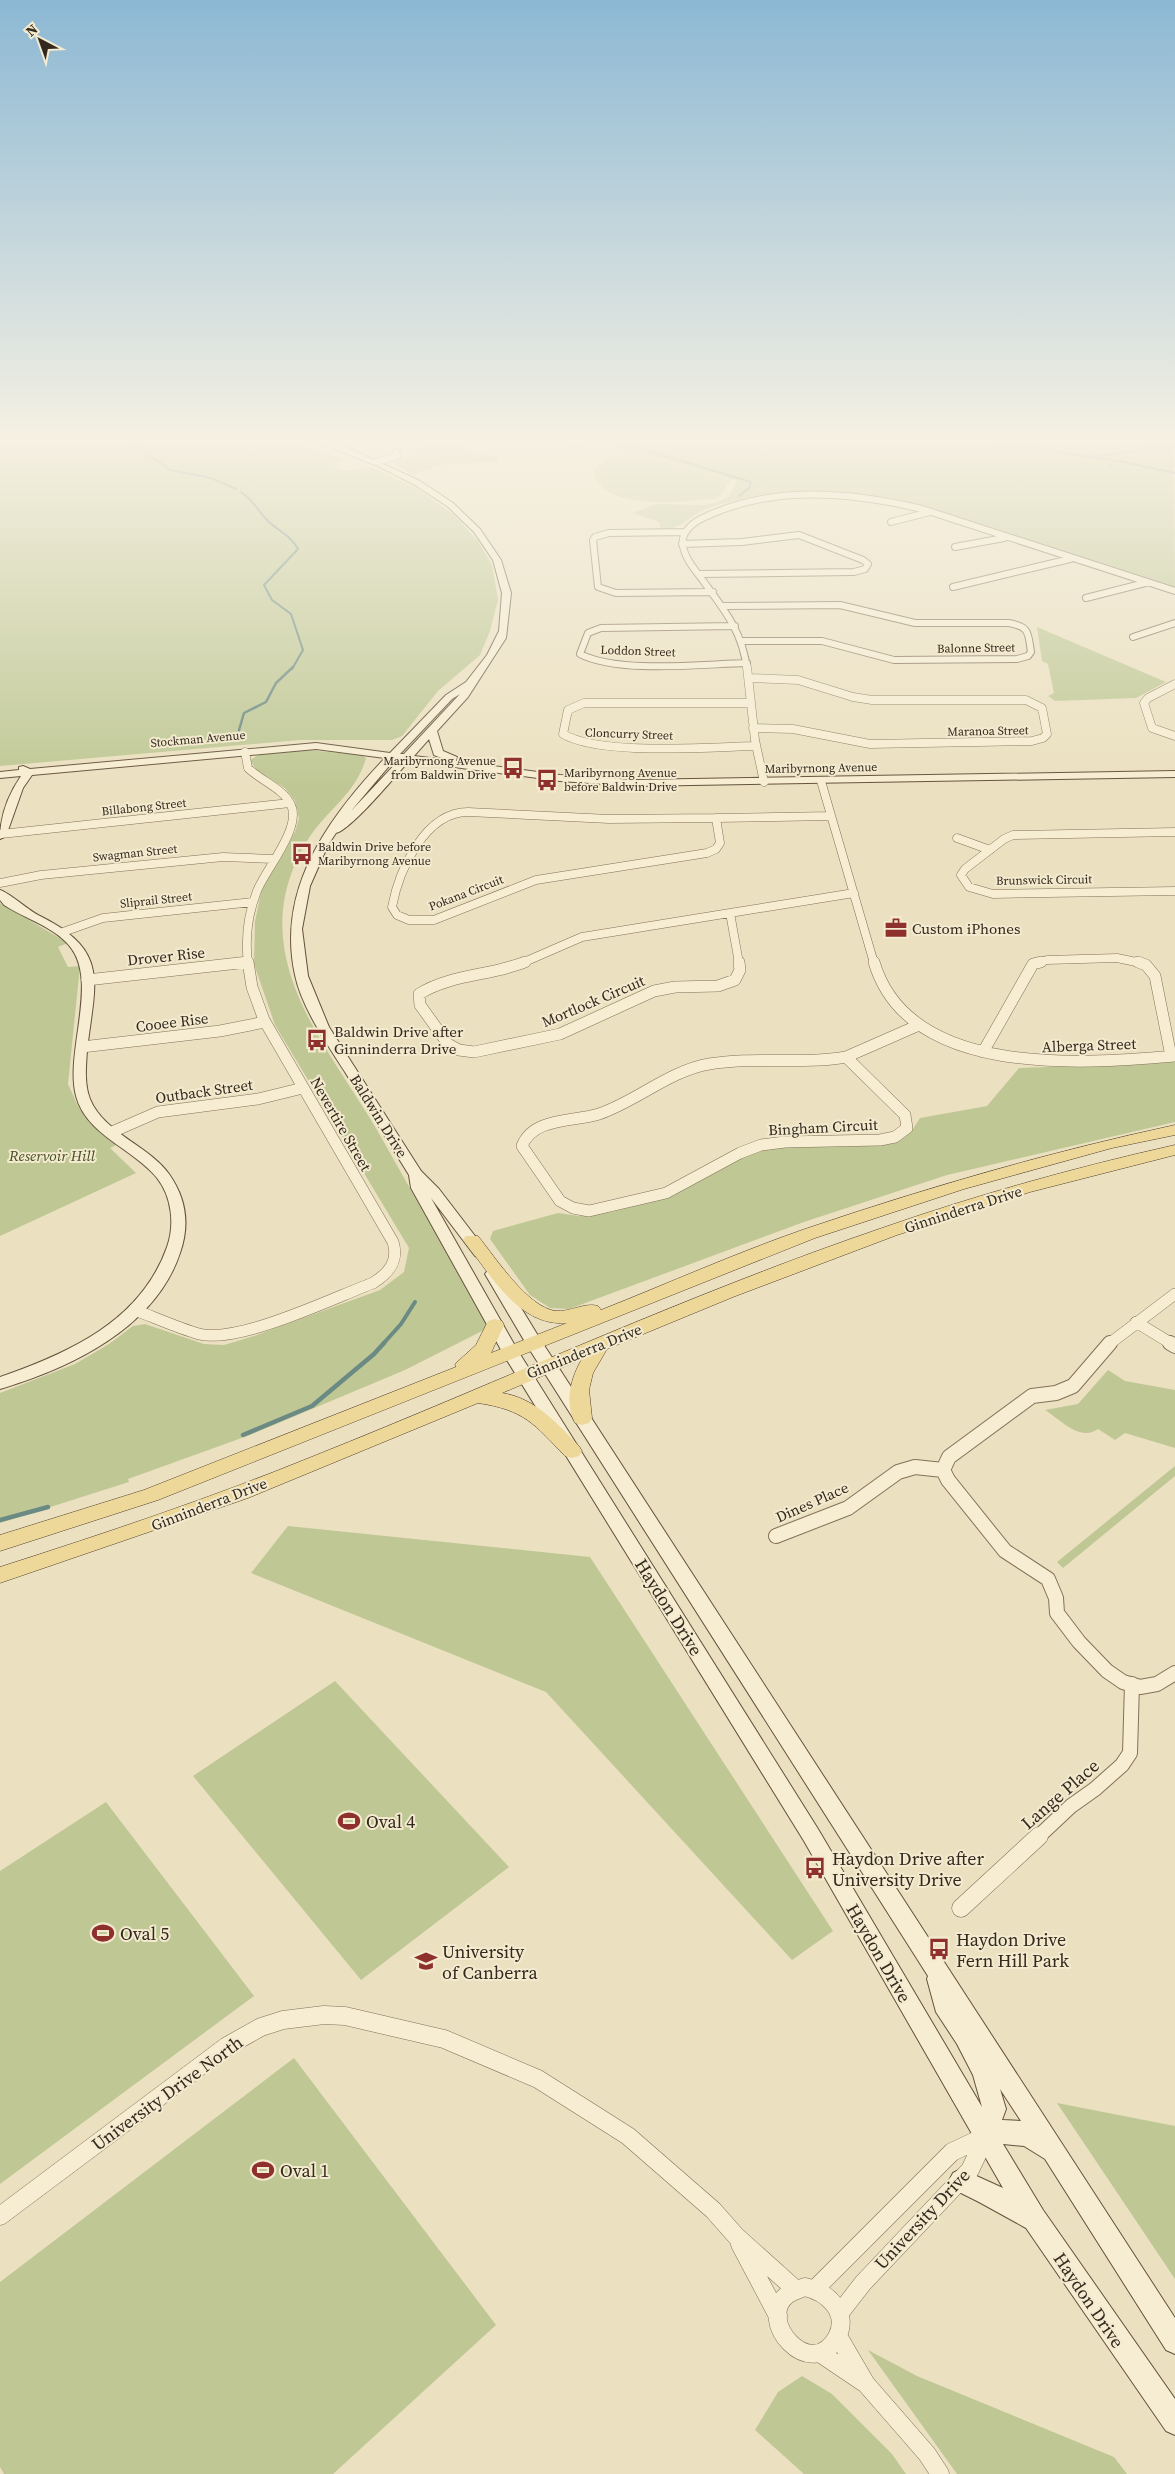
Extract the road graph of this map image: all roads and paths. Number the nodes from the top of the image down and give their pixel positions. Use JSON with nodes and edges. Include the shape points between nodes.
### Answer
{"nodes":[{"id":1,"x":497,"y":555,"type":"edge"},
{"id":2,"x":595,"y":555,"type":"edge"},
{"id":3,"x":685,"y":555,"type":"edge"},
{"id":4,"x":852,"y":555,"type":"edge"},
{"id":5,"x":1060,"y":555,"type":"edge"},
{"id":6,"x":1070,"y":559,"type":"junction"},
{"id":7,"x":699,"y":574,"type":"junction"},
{"id":8,"x":1146,"y":583,"type":"junction"},
{"id":9,"x":953,"y":588,"type":"dead end"},
{"id":10,"x":1175,"y":591,"type":"edge"},
{"id":11,"x":713,"y":592,"type":"junction"},
{"id":12,"x":1086,"y":598,"type":"dead end"},
{"id":13,"x":724,"y":606,"type":"junction"},
{"id":14,"x":1175,"y":623,"type":"edge"},
{"id":15,"x":735,"y":626,"type":"junction"},
{"id":16,"x":1133,"y":637,"type":"dead end"},
{"id":17,"x":741,"y":641,"type":"junction"},
{"id":18,"x":747,"y":663,"type":"junction"},
{"id":19,"x":749,"y":678,"type":"junction"},
{"id":20,"x":470,"y":684,"type":"junction"},
{"id":21,"x":1175,"y":684,"type":"edge"},
{"id":22,"x":751,"y":703,"type":"junction"},
{"id":23,"x":753,"y":728,"type":"junction"},
{"id":24,"x":432,"y":732,"type":"junction"},
{"id":25,"x":1175,"y":736,"type":"edge"},
{"id":26,"x":411,"y":738,"type":"junction"},
{"id":27,"x":347,"y":744,"type":"junction"},
{"id":28,"x":756,"y":746,"type":"junction"},
{"id":29,"x":364,"y":751,"type":"junction"},
{"id":30,"x":245,"y":752,"type":"junction"},
{"id":31,"x":403,"y":754,"type":"junction"},
{"id":32,"x":454,"y":762,"type":"junction"},
{"id":33,"x":0,"y":769,"type":"edge"},
{"id":34,"x":20,"y":771,"type":"junction"},
{"id":35,"x":394,"y":771,"type":"junction"},
{"id":36,"x":377,"y":774,"type":"junction"},
{"id":37,"x":1175,"y":774,"type":"edge"},
{"id":38,"x":0,"y":775,"type":"edge"},
{"id":39,"x":821,"y":781,"type":"junction"},
{"id":40,"x":764,"y":782,"type":"junction"},
{"id":41,"x":290,"y":803,"type":"junction"},
{"id":42,"x":831,"y":816,"type":"junction"},
{"id":43,"x":716,"y":818,"type":"junction"},
{"id":44,"x":1175,"y":832,"type":"edge"},
{"id":45,"x":0,"y":835,"type":"edge"},
{"id":46,"x":329,"y":835,"type":"junction"},
{"id":47,"x":957,"y":838,"type":"dead end"},
{"id":48,"x":990,"y":850,"type":"junction"},
{"id":49,"x":273,"y":859,"type":"junction"},
{"id":50,"x":0,"y":883,"type":"edge"},
{"id":51,"x":1175,"y":891,"type":"edge"},
{"id":52,"x":854,"y":893,"type":"junction"},
{"id":53,"x":0,"y":894,"type":"edge"},
{"id":54,"x":253,"y":902,"type":"junction"},
{"id":55,"x":730,"y":913,"type":"junction"},
{"id":56,"x":63,"y":932,"type":"junction"},
{"id":57,"x":248,"y":962,"type":"junction"},
{"id":58,"x":87,"y":980,"type":"junction"},
{"id":59,"x":265,"y":1022,"type":"junction"},
{"id":60,"x":920,"y":1025,"type":"junction"},
{"id":61,"x":82,"y":1047,"type":"junction"},
{"id":62,"x":983,"y":1052,"type":"junction"},
{"id":63,"x":1173,"y":1056,"type":"edge"},
{"id":64,"x":846,"y":1057,"type":"junction"},
{"id":65,"x":303,"y":1088,"type":"junction"},
{"id":66,"x":1175,"y":1130,"type":"edge"},
{"id":67,"x":112,"y":1132,"type":"junction"},
{"id":68,"x":1175,"y":1150,"type":"edge"},
{"id":69,"x":416,"y":1174,"type":"junction"},
{"id":70,"x":809,"y":1234,"type":"junction"},
{"id":71,"x":472,"y":1240,"type":"junction"},
{"id":72,"x":1175,"y":1294,"type":"edge"},
{"id":73,"x":135,"y":1310,"type":"junction"},
{"id":74,"x":1136,"y":1322,"type":"junction"},
{"id":75,"x":495,"y":1325,"type":"junction"},
{"id":76,"x":534,"y":1344,"type":"junction"},
{"id":77,"x":600,"y":1344,"type":"junction"},
{"id":78,"x":1175,"y":1346,"type":"edge"},
{"id":79,"x":511,"y":1353,"type":"junction"},
{"id":80,"x":548,"y":1365,"type":"junction"},
{"id":81,"x":525,"y":1375,"type":"junction"},
{"id":82,"x":0,"y":1383,"type":"edge"},
{"id":83,"x":429,"y":1385,"type":"junction"},
{"id":84,"x":476,"y":1396,"type":"junction"},
{"id":85,"x":582,"y":1418,"type":"junction"},
{"id":86,"x":572,"y":1450,"type":"junction"},
{"id":87,"x":943,"y":1470,"type":"junction"},
{"id":88,"x":776,"y":1536,"type":"dead end"},
{"id":89,"x":0,"y":1543,"type":"edge"},
{"id":90,"x":0,"y":1575,"type":"edge"},
{"id":91,"x":1175,"y":1673,"type":"edge"},
{"id":92,"x":1132,"y":1684,"type":"junction"},
{"id":93,"x":961,"y":1908,"type":"dead end"},
{"id":94,"x":934,"y":1966,"type":"junction"},
{"id":95,"x":986,"y":2136,"type":"junction"},
{"id":96,"x":1060,"y":2162,"type":"junction"},
{"id":97,"x":961,"y":2181,"type":"junction"},
{"id":98,"x":0,"y":2216,"type":"edge"},
{"id":99,"x":1034,"y":2219,"type":"junction"},
{"id":100,"x":736,"y":2236,"type":"junction"},
{"id":101,"x":816,"y":2288,"type":"junction"},
{"id":102,"x":795,"y":2289,"type":"junction"},
{"id":103,"x":839,"y":2314,"type":"junction"},
{"id":104,"x":778,"y":2316,"type":"junction"},
{"id":105,"x":838,"y":2336,"type":"junction"},
{"id":106,"x":1175,"y":2341,"type":"edge"},
{"id":107,"x":820,"y":2353,"type":"junction"},
{"id":108,"x":866,"y":2384,"type":"junction"},
{"id":109,"x":1175,"y":2422,"type":"edge"},
{"id":110,"x":940,"y":2474,"type":"edge"}],
"edges":[{"from":1,"to":20,"type":"main road","name":"Baldwin Drive","via":[[504,574],[508,608],[504,632],[492,657]]},
{"from":2,"to":11,"type":"street","via":[[598,587],[605,591]]},
{"from":3,"to":7,"type":"street"},
{"from":4,"to":7,"type":"street","via":[[868,564],[865,569],[854,572]]},
{"from":5,"to":6,"type":"street"},
{"from":6,"to":8,"type":"street"},
{"from":6,"to":9,"type":"street"},
{"from":7,"to":11,"type":"street"},
{"from":8,"to":10,"type":"street"},
{"from":8,"to":12,"type":"street"},
{"from":11,"to":13,"type":"street"},
{"from":13,"to":15,"type":"street"},
{"from":13,"to":17,"type":"street","name":"Balonne Street","via":[[834,605],[915,623],[1009,622],[1027,630],[1031,652],[1017,659],[901,660],[876,657],[816,641]]},
{"from":14,"to":16,"type":"street"},
{"from":15,"to":17,"type":"street"},
{"from":15,"to":18,"type":"street","name":"Loddon Street","via":[[601,628],[588,633],[580,654],[590,660],[620,664]]},
{"from":17,"to":18,"type":"street"},
{"from":18,"to":19,"type":"street"},
{"from":19,"to":22,"type":"street"},
{"from":19,"to":23,"type":"street","name":"Maranoa Street","via":[[798,680],[872,700],[1026,700],[1042,708],[1047,734],[1028,742],[870,744],[793,729]]},
{"from":20,"to":24,"type":"main road","name":"Baldwin Drive","via":[[465,695]]},
{"from":20,"to":26,"type":"main road","name":"Baldwin Drive","via":[[449,697]]},
{"from":21,"to":25,"type":"street","via":[[1144,703],[1152,728]]},
{"from":22,"to":23,"type":"street"},
{"from":22,"to":28,"type":"street","name":"Cloncurry Street","via":[[584,703],[568,710],[564,734],[575,742],[598,745]]},
{"from":23,"to":28,"type":"street"},
{"from":24,"to":31,"type":"main road","name":"Baldwin Drive"},
{"from":24,"to":32,"type":"main road","via":[[438,753]]},
{"from":26,"to":27,"type":"main road","via":[[385,743]]},
{"from":26,"to":31,"type":"main road","name":"Baldwin Drive"},
{"from":27,"to":31,"type":"main road","name":"Stockman Avenue"},
{"from":27,"to":34,"type":"main road","name":"Stockman Avenue","via":[[294,742]]},
{"from":28,"to":40,"type":"street"},
{"from":29,"to":30,"type":"main road","name":"Stockman Avenue","via":[[316,746]]},
{"from":29,"to":31,"type":"main road","name":"Stockman Avenue"},
{"from":29,"to":36,"type":"main road","via":[[374,757]]},
{"from":30,"to":34,"type":"main road","name":"Stockman Avenue"},
{"from":30,"to":41,"type":"street","via":[[249,770],[280,790]]},
{"from":31,"to":32,"type":"main road","name":"Maribyrnong Avenue"},
{"from":31,"to":35,"type":"main road","name":"Baldwin Drive"},
{"from":31,"to":36,"type":"main road","name":"Baldwin Drive"},
{"from":32,"to":35,"type":"main road"},
{"from":32,"to":40,"type":"main road","name":"Maribyrnong Avenue","via":[[549,777],[615,782]]},
{"from":33,"to":34,"type":"main road","name":"Stockman Avenue"},
{"from":34,"to":38,"type":"main road","name":"Stockman Avenue"},
{"from":34,"to":45,"type":"main road","via":[[18,788]]},
{"from":35,"to":46,"type":"main road","name":"Baldwin Drive","via":[[353,815]]},
{"from":36,"to":46,"type":"main road","name":"Baldwin Drive","via":[[344,809]]},
{"from":37,"to":39,"type":"main road","name":"Maribyrnong Avenue"},
{"from":39,"to":40,"type":"main road","name":"Maribyrnong Avenue"},
{"from":39,"to":42,"type":"street","name":"Alberga Street"},
{"from":41,"to":45,"type":"street","name":"Billabong Street"},
{"from":41,"to":49,"type":"street","name":"Nevertire Street","via":[[294,813],[292,828]]},
{"from":42,"to":43,"type":"street","name":"Pokana Circuit"},
{"from":42,"to":52,"type":"street","name":"Alberga Street"},
{"from":43,"to":43,"type":"street","name":"Pokana Circuit","via":[[608,819],[468,812],[452,814],[440,820],[412,855],[397,884],[392,908],[397,915],[409,920],[434,920],[542,878],[706,853],[716,849],[720,843]]},
{"from":44,"to":48,"type":"street","name":"Brunswick Circuit","via":[[1017,835],[1006,838]]},
{"from":46,"to":69,"type":"main road","name":"Baldwin Drive","via":[[312,864],[299,902],[296,939],[301,977],[320,1021]]},
{"from":47,"to":48,"type":"street"},
{"from":48,"to":51,"type":"street","name":"Brunswick Circuit","via":[[960,875],[966,885],[983,892]]},
{"from":49,"to":50,"type":"street","name":"Swagman Street","via":[[223,857],[33,876]]},
{"from":49,"to":54,"type":"street","name":"Nevertire Street"},
{"from":52,"to":55,"type":"street","name":"Mortlock Circuit"},
{"from":52,"to":60,"type":"street","name":"Alberga Street","via":[[880,984],[895,1005]]},
{"from":53,"to":56,"type":"main road","via":[[21,910]]},
{"from":54,"to":56,"type":"street","name":"Sliprail Street","via":[[103,918]]},
{"from":54,"to":57,"type":"street","name":"Nevertire Street"},
{"from":55,"to":55,"type":"street","name":"Mortlock Circuit","via":[[582,937],[510,968],[430,985],[421,992],[418,1002],[446,1041],[459,1050],[479,1051],[552,1036],[654,991],[718,986],[735,980],[740,970]]},
{"from":56,"to":58,"type":"main road","via":[[82,954],[87,966]]},
{"from":57,"to":58,"type":"street","name":"Drover Rise"},
{"from":57,"to":59,"type":"street","name":"Nevertire Street","via":[[253,992]]},
{"from":58,"to":61,"type":"main road"},
{"from":59,"to":61,"type":"street","name":"Cooee Rise","via":[[220,1031]]},
{"from":59,"to":65,"type":"street","name":"Nevertire Street"},
{"from":60,"to":62,"type":"street","name":"Alberga Street","via":[[948,1040]]},
{"from":60,"to":64,"type":"street","name":"Bingham Circuit"},
{"from":61,"to":67,"type":"main road","via":[[79,1083],[83,1098],[92,1113]]},
{"from":62,"to":63,"type":"street","name":"Alberga Street","via":[[1053,1063]]},
{"from":62,"to":63,"type":"street","via":[[1033,964],[1047,960],[1117,958],[1142,963],[1154,973]]},
{"from":64,"to":64,"type":"street","name":"Bingham Circuit","via":[[905,1115],[908,1125],[902,1133],[885,1140],[761,1145],[666,1193],[589,1211],[560,1201],[522,1146],[525,1137],[535,1129],[605,1111],[695,1068],[718,1063],[818,1061]]},
{"from":65,"to":67,"type":"street","name":"Outback Street","via":[[258,1099],[158,1112]]},
{"from":65,"to":73,"type":"street","name":"Nevertire Street","via":[[393,1242],[395,1258],[390,1269],[365,1287],[231,1335],[200,1334]]},
{"from":66,"to":70,"type":"main road","name":"Ginninderra Drive","via":[[1110,1144],[958,1186]]},
{"from":67,"to":73,"type":"main road","via":[[149,1159],[158,1170],[174,1196],[178,1215],[178,1236],[170,1262],[154,1289]]},
{"from":68,"to":77,"type":"main road","name":"Ginninderra Drive","via":[[975,1202],[828,1254]]},
{"from":69,"to":71,"type":"main road","name":"Baldwin Drive"},
{"from":69,"to":75,"type":"main road","name":"Baldwin Drive","via":[[418,1188]]},
{"from":70,"to":71,"type":"main road","via":[[708,1265],[576,1316],[549,1316],[526,1304]]},
{"from":70,"to":76,"type":"main road","name":"Ginninderra Drive"},
{"from":71,"to":76,"type":"main road","name":"Baldwin Drive"},
{"from":72,"to":74,"type":"street"},
{"from":73,"to":82,"type":"main road","via":[[106,1334],[70,1356]]},
{"from":74,"to":78,"type":"street"},
{"from":74,"to":87,"type":"street","via":[[1110,1343],[1073,1386],[1056,1393],[1032,1396],[952,1454]]},
{"from":75,"to":79,"type":"main road","name":"Baldwin Drive"},
{"from":75,"to":83,"type":"main road","via":[[480,1354]]},
{"from":76,"to":79,"type":"main road","name":"Ginninderra Drive"},
{"from":76,"to":80,"type":"main road","name":"Haydon Drive"},
{"from":77,"to":80,"type":"main road","name":"Ginninderra Drive"},
{"from":77,"to":85,"type":"main road","via":[[578,1390]]},
{"from":79,"to":81,"type":"main road","name":"Haydon Drive"},
{"from":79,"to":83,"type":"main road","name":"Ginninderra Drive"},
{"from":80,"to":81,"type":"main road","name":"Ginninderra Drive"},
{"from":80,"to":85,"type":"main road","name":"Haydon Drive"},
{"from":81,"to":84,"type":"main road","name":"Ginninderra Drive"},
{"from":81,"to":86,"type":"main road","name":"Haydon Drive"},
{"from":83,"to":89,"type":"main road","name":"Ginninderra Drive","via":[[151,1495]]},
{"from":84,"to":86,"type":"main road","via":[[509,1401],[539,1417]]},
{"from":84,"to":90,"type":"main road","name":"Ginninderra Drive","via":[[163,1522]]},
{"from":85,"to":94,"type":"main road","name":"Haydon Drive"},
{"from":86,"to":95,"type":"main road","name":"Haydon Drive","via":[[811,1835]]},
{"from":87,"to":88,"type":"street","name":"Dines Place","via":[[915,1467],[898,1472],[848,1508]]},
{"from":87,"to":92,"type":"street","via":[[1006,1551],[1043,1573],[1057,1594],[1057,1613],[1096,1662],[1112,1676]]},
{"from":91,"to":92,"type":"street","via":[[1152,1685]]},
{"from":92,"to":93,"type":"street","name":"Lange Place","via":[[1130,1753],[1122,1765],[1071,1806]]},
{"from":94,"to":95,"type":"main road","via":[[944,2004],[984,2072],[994,2110]]},
{"from":94,"to":96,"type":"main road","name":"Haydon Drive"},
{"from":95,"to":96,"type":"main road","via":[[1003,2130],[1028,2134]]},
{"from":95,"to":97,"type":"street","name":"University Drive","via":[[970,2170]]},
{"from":95,"to":99,"type":"main road","name":"Haydon Drive"},
{"from":95,"to":101,"type":"street","name":"University Drive","via":[[952,2152]]},
{"from":96,"to":106,"type":"main road","name":"Haydon Drive"},
{"from":97,"to":99,"type":"main road"},
{"from":97,"to":103,"type":"street","name":"University Drive","via":[[863,2283]]},
{"from":98,"to":100,"type":"street","name":"University Drive North","via":[[227,2046],[261,2027],[283,2020],[331,2015],[444,2039],[538,2079],[628,2136],[713,2210]]},
{"from":99,"to":109,"type":"main road","name":"Haydon Drive"},
{"from":100,"to":102,"type":"street","name":"University Drive North"},
{"from":100,"to":104,"type":"street","name":"University Drive North"},
{"from":101,"to":102,"type":"street"},
{"from":101,"to":103,"type":"street","via":[[830,2298]]},
{"from":102,"to":104,"type":"street","via":[[781,2303]]},
{"from":103,"to":105,"type":"street"},
{"from":104,"to":107,"type":"street","via":[[787,2342],[803,2353]]},
{"from":105,"to":107,"type":"street"},
{"from":105,"to":108,"type":"street"},
{"from":107,"to":108,"type":"street"},
{"from":108,"to":110,"type":"street","via":[[927,2454]]}]}
